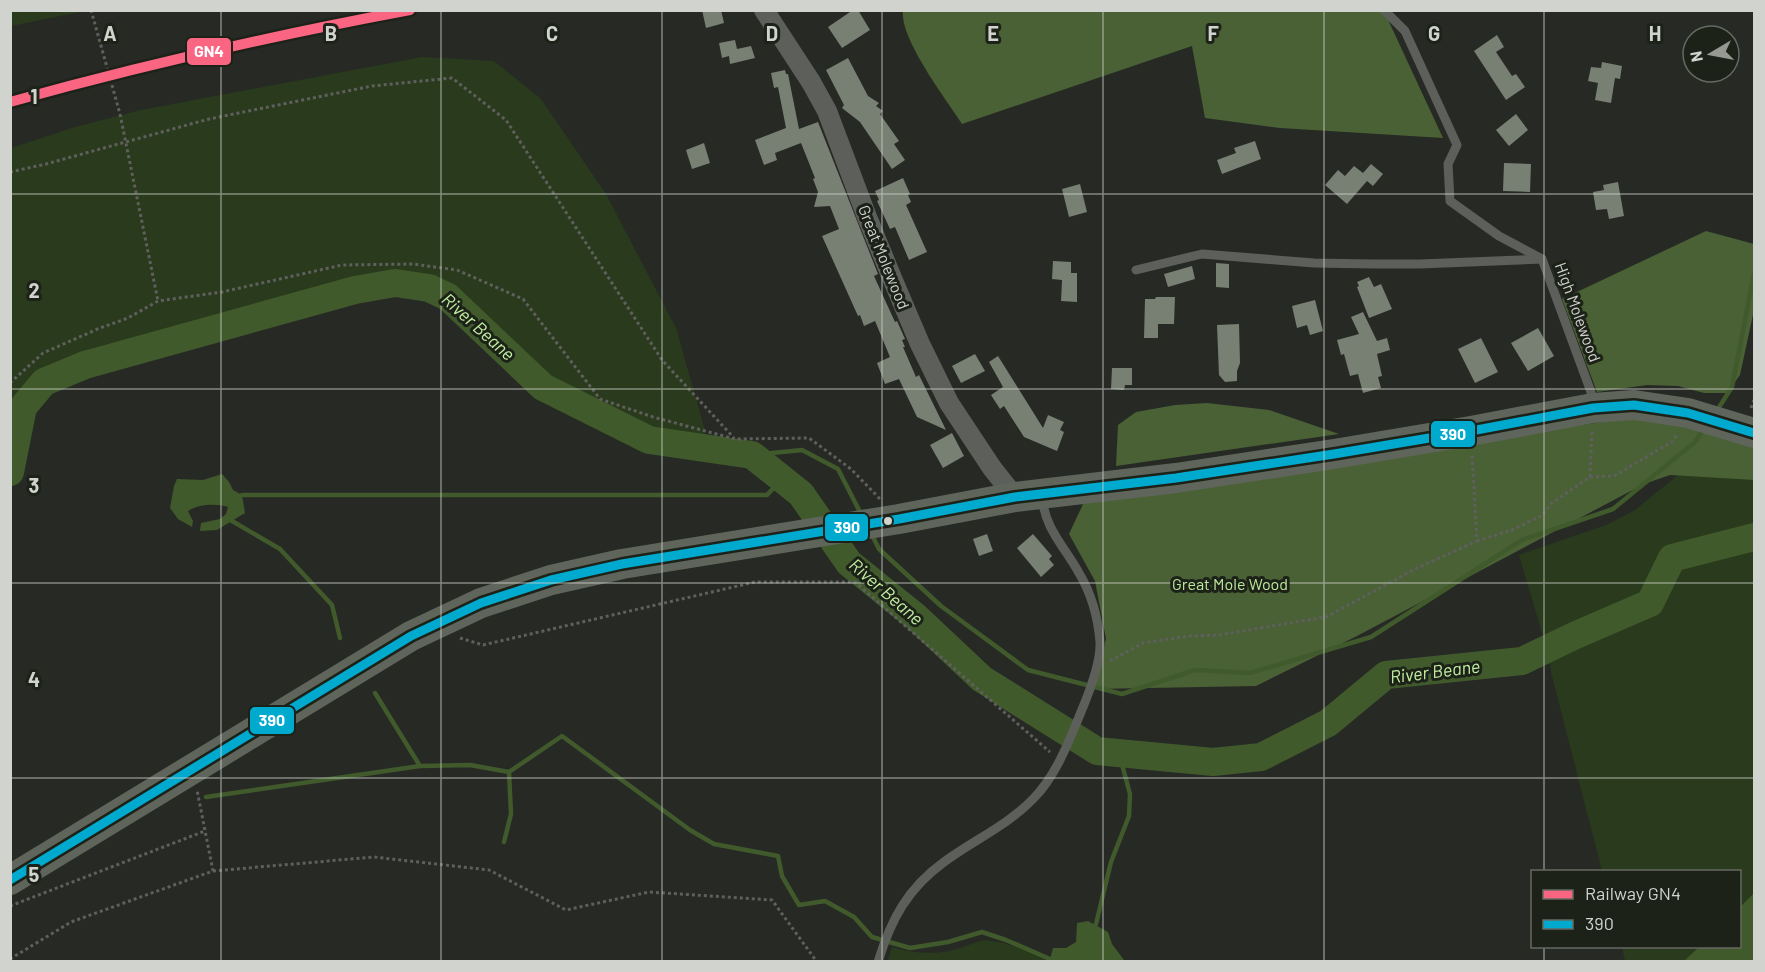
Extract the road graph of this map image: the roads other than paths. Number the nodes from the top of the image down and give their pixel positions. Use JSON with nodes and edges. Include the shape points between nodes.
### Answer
{"nodes":[{"id":1,"x":764,"y":10,"type":"edge"},
{"id":2,"x":1384,"y":10,"type":"edge"},
{"id":3,"x":1542,"y":259,"type":"junction"},
{"id":4,"x":1136,"y":270,"type":"dead end"},
{"id":5,"x":1593,"y":408,"type":"junction"},
{"id":6,"x":1717,"y":422,"type":"edge"},
{"id":7,"x":1028,"y":496,"type":"junction"},
{"id":8,"x":10,"y":880,"type":"edge"},
{"id":9,"x":879,"y":957,"type":"edge"}],
"edges":[{"from":1,"to":7,"type":"street","name":"Great Molewood","via":[[827,111],[920,344],[949,403],[992,468]]},
{"from":2,"to":3,"type":"lane","name":"High Molewood","via":[[1405,31],[1457,145],[1448,164],[1450,201],[1499,236]]},
{"from":3,"to":4,"type":"lane","via":[[1314,263],[1202,254]]},
{"from":3,"to":5,"type":"lane","name":"High Molewood","via":[[1591,392]]},
{"from":5,"to":6,"type":"main road","via":[[1634,405]]},
{"from":5,"to":7,"type":"main road","via":[[1176,478]]},
{"from":7,"to":8,"type":"main road","via":[[622,564],[551,580],[481,603],[411,636]]},
{"from":7,"to":9,"type":"lane","via":[[1043,511],[1092,600],[1100,644],[1095,672],[1062,758],[1035,798],[1010,820],[944,862],[912,891],[895,916]]}]}
